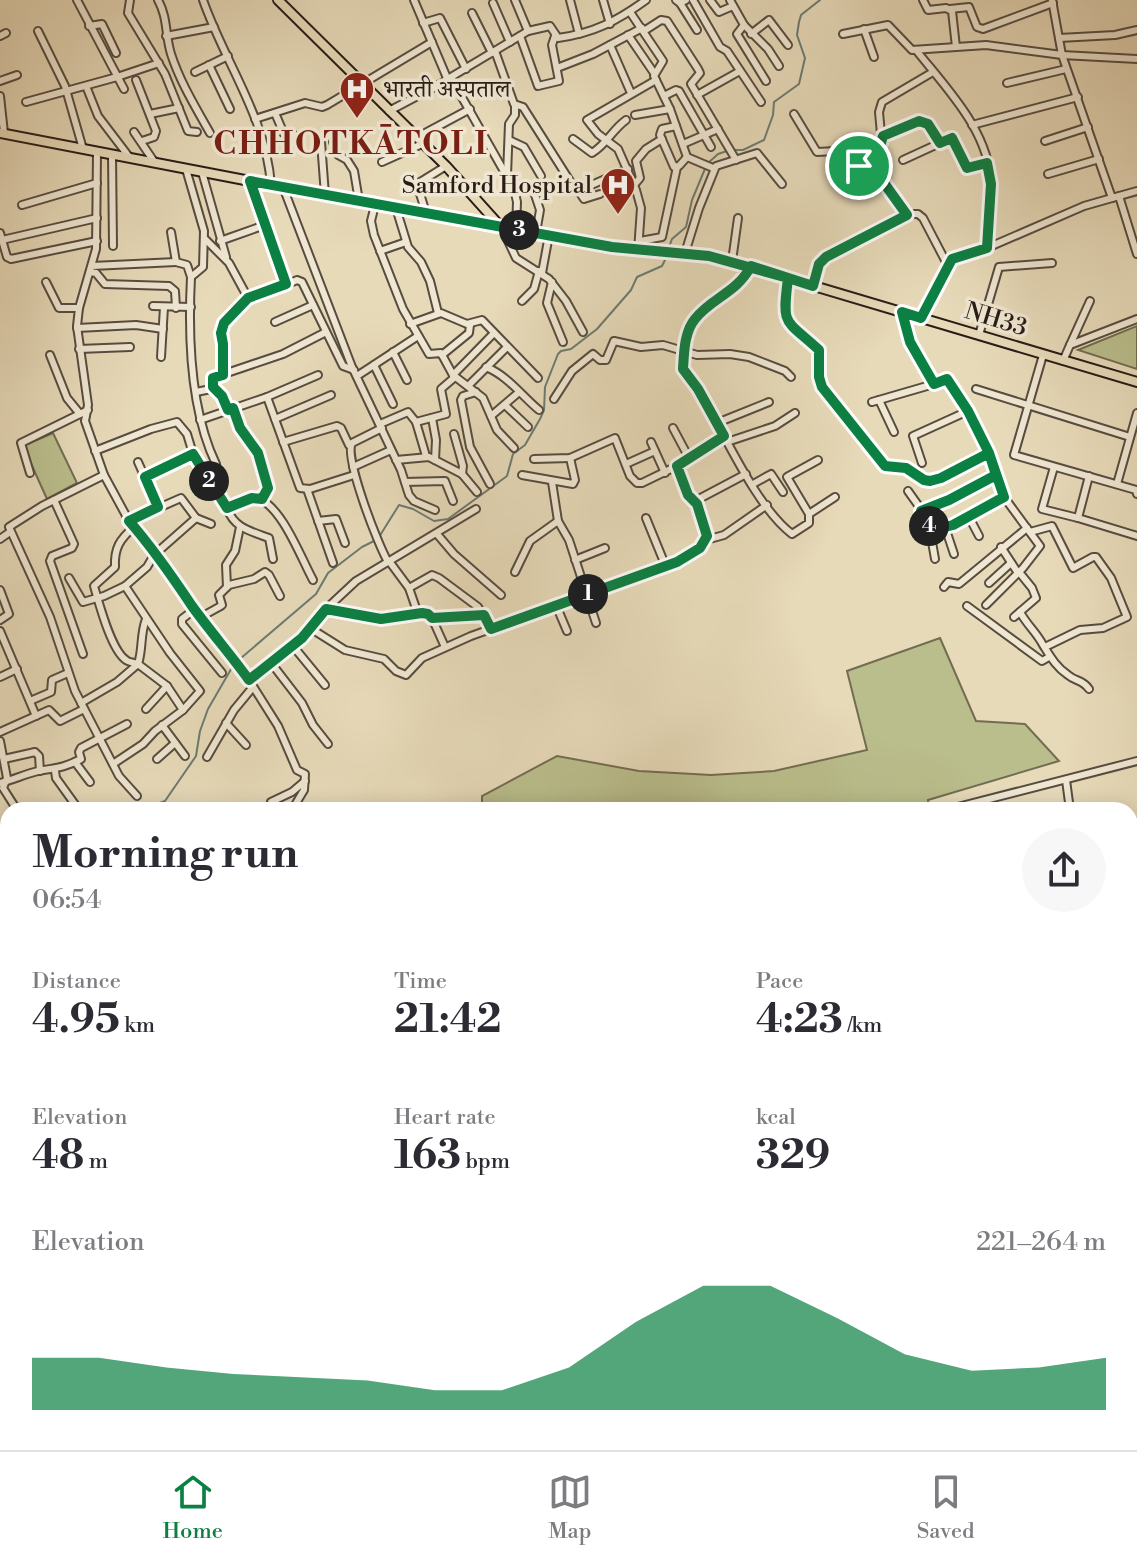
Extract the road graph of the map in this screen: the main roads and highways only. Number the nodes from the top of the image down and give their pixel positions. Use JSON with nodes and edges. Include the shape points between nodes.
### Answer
{"nodes":[{"id":1,"x":278,"y":0,"type":"edge"},
{"id":2,"x":2,"y":133,"type":"edge"},
{"id":3,"x":501,"y":226,"type":"junction"},
{"id":4,"x":1137,"y":382,"type":"edge"}],
"edges":[{"from":1,"to":3,"type":"main road"},
{"from":2,"to":3,"type":"main road","name":"NH33"},
{"from":3,"to":4,"type":"main road","name":"NH33","via":[[732,261]]}]}
